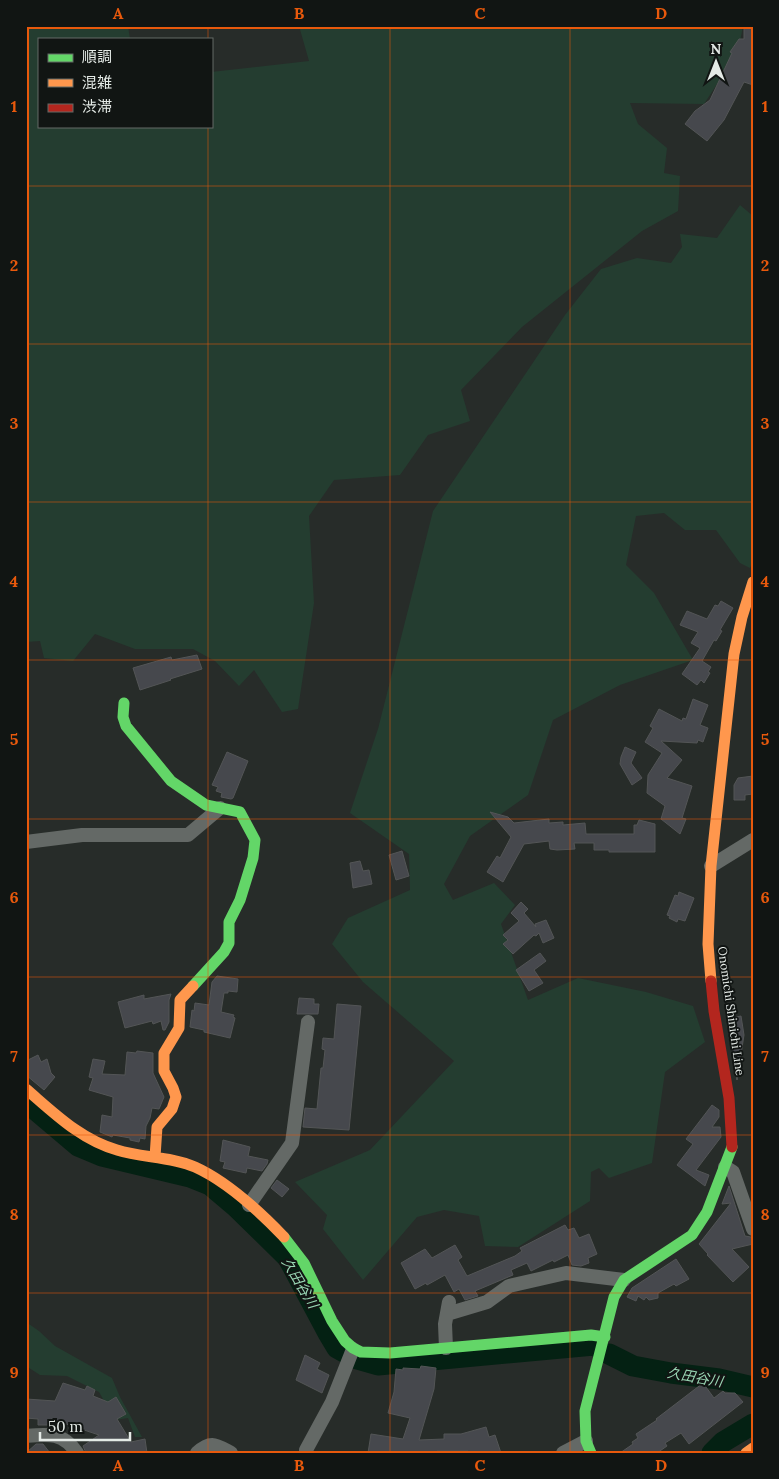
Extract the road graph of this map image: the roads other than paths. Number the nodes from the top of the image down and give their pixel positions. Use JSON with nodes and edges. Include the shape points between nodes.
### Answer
{"nodes":[{"id":1,"x":753,"y":582,"type":"edge"},
{"id":2,"x":124,"y":702,"type":"dead end"},
{"id":3,"x":220,"y":808,"type":"junction"},
{"id":4,"x":753,"y":840,"type":"edge"},
{"id":5,"x":26,"y":842,"type":"edge"},
{"id":6,"x":711,"y":866,"type":"junction"},
{"id":7,"x":308,"y":1022,"type":"dead end"},
{"id":8,"x":26,"y":1089,"type":"edge"},
{"id":9,"x":155,"y":1157,"type":"junction"},
{"id":10,"x":725,"y":1167,"type":"junction"},
{"id":11,"x":249,"y":1206,"type":"junction"},
{"id":12,"x":753,"y":1229,"type":"edge"},
{"id":13,"x":624,"y":1280,"type":"junction"},
{"id":14,"x":605,"y":1337,"type":"junction"},
{"id":15,"x":446,"y":1348,"type":"junction"},
{"id":16,"x":353,"y":1349,"type":"junction"},
{"id":17,"x":26,"y":1436,"type":"edge"},
{"id":18,"x":589,"y":1447,"type":"edge"},
{"id":19,"x":753,"y":1448,"type":"edge"},
{"id":20,"x":77,"y":1453,"type":"edge"},
{"id":21,"x":197,"y":1453,"type":"edge"},
{"id":22,"x":231,"y":1453,"type":"edge"},
{"id":23,"x":306,"y":1453,"type":"edge"},
{"id":24,"x":564,"y":1453,"type":"edge"},
{"id":25,"x":746,"y":1453,"type":"edge"}],
"edges":[{"from":1,"to":6,"type":"street","name":"Onomichi Shinichi Line","via":[[734,654]]},
{"from":2,"to":3,"type":"street","via":[[126,726],[171,781],[206,804]]},
{"from":3,"to":5,"type":"street","via":[[188,835],[82,835]]},
{"from":3,"to":9,"type":"street","via":[[240,812],[255,840],[253,858],[240,900],[229,922],[229,943],[180,1000],[178,1031],[164,1048],[163,1069],[175,1091],[176,1102],[157,1127]]},
{"from":4,"to":6,"type":"street"},
{"from":6,"to":10,"type":"street","name":"Onomichi Shinichi Line","via":[[708,944],[733,1144]]},
{"from":7,"to":11,"type":"street","via":[[292,1143]]},
{"from":8,"to":9,"type":"street","via":[[81,1134],[109,1148]]},
{"from":9,"to":11,"type":"street","via":[[183,1162],[201,1170]]},
{"from":10,"to":12,"type":"street","via":[[733,1172]]},
{"from":10,"to":13,"type":"street","name":"Onomichi Shinichi Line","via":[[707,1212],[692,1236]]},
{"from":11,"to":16,"type":"street","via":[[288,1239],[304,1262],[341,1336]]},
{"from":13,"to":14,"type":"street","name":"Onomichi Shinichi Line","via":[[614,1297]]},
{"from":13,"to":15,"type":"street","via":[[566,1273],[509,1286],[487,1302],[448,1308]]},
{"from":14,"to":15,"type":"street","via":[[591,1335]]},
{"from":14,"to":18,"type":"street","name":"Onomichi Shinichi Line","via":[[585,1411]]},
{"from":15,"to":16,"type":"street","via":[[390,1353]]},
{"from":16,"to":23,"type":"street","via":[[332,1402]]},
{"from":17,"to":20,"type":"street","via":[[58,1435]]},
{"from":18,"to":24,"type":"street"},
{"from":19,"to":25,"type":"street"},
{"from":21,"to":22,"type":"street","via":[[205,1446],[215,1444]]}]}
